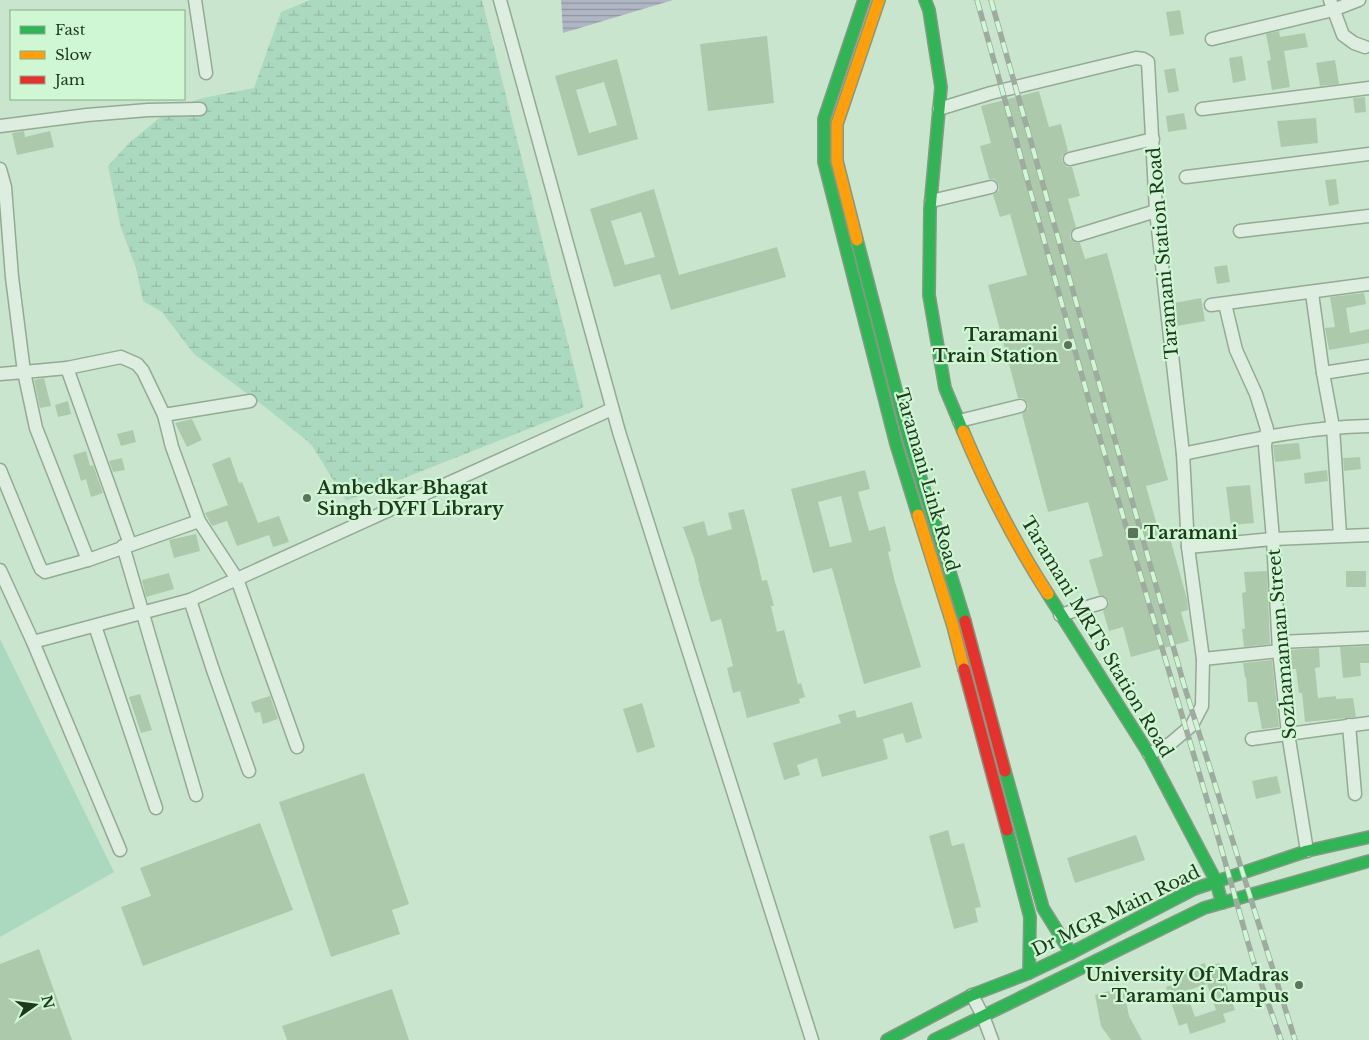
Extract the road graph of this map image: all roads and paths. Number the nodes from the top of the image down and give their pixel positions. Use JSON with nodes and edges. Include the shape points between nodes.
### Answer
{"nodes":[{"id":1,"x":194,"y":0,"type":"edge"},
{"id":2,"x":500,"y":0,"type":"edge"},
{"id":3,"x":864,"y":0,"type":"edge"},
{"id":4,"x":879,"y":0,"type":"edge"},
{"id":5,"x":925,"y":0,"type":"edge"},
{"id":6,"x":1359,"y":0,"type":"edge"},
{"id":7,"x":1332,"y":5,"type":"edge"},
{"id":8,"x":1212,"y":39,"type":"dead end"},
{"id":9,"x":1368,"y":50,"type":"edge"},
{"id":10,"x":206,"y":73,"type":"dead end"},
{"id":11,"x":1369,"y":88,"type":"edge"},
{"id":12,"x":200,"y":109,"type":"dead end"},
{"id":13,"x":939,"y":109,"type":"junction"},
{"id":14,"x":1202,"y":109,"type":"dead end"},
{"id":15,"x":0,"y":126,"type":"edge"},
{"id":16,"x":1153,"y":139,"type":"junction"},
{"id":17,"x":1369,"y":154,"type":"edge"},
{"id":18,"x":1070,"y":159,"type":"dead end"},
{"id":19,"x":0,"y":169,"type":"edge"},
{"id":20,"x":1186,"y":177,"type":"dead end"},
{"id":21,"x":991,"y":186,"type":"dead end"},
{"id":22,"x":931,"y":201,"type":"junction"},
{"id":23,"x":1156,"y":211,"type":"junction"},
{"id":24,"x":1369,"y":216,"type":"edge"},
{"id":25,"x":4,"y":223,"type":"edge"},
{"id":26,"x":1240,"y":231,"type":"dead end"},
{"id":27,"x":1078,"y":235,"type":"dead end"},
{"id":28,"x":6,"y":277,"type":"edge"},
{"id":29,"x":1369,"y":284,"type":"edge"},
{"id":30,"x":1312,"y":293,"type":"junction"},
{"id":31,"x":1225,"y":304,"type":"junction"},
{"id":32,"x":1211,"y":305,"type":"dead end"},
{"id":33,"x":1369,"y":366,"type":"edge"},
{"id":34,"x":66,"y":368,"type":"junction"},
{"id":35,"x":24,"y":372,"type":"junction"},
{"id":36,"x":1323,"y":373,"type":"junction"},
{"id":37,"x":0,"y":374,"type":"edge"},
{"id":38,"x":250,"y":401,"type":"dead end"},
{"id":39,"x":1020,"y":406,"type":"dead end"},
{"id":40,"x":612,"y":409,"type":"junction"},
{"id":41,"x":164,"y":416,"type":"junction"},
{"id":42,"x":959,"y":421,"type":"junction"},
{"id":43,"x":1369,"y":426,"type":"edge"},
{"id":44,"x":1333,"y":427,"type":"junction"},
{"id":45,"x":1266,"y":436,"type":"junction"},
{"id":46,"x":1183,"y":454,"type":"junction"},
{"id":47,"x":0,"y":470,"type":"edge"},
{"id":48,"x":199,"y":520,"type":"junction"},
{"id":49,"x":1340,"y":535,"type":"junction"},
{"id":50,"x":1369,"y":535,"type":"edge"},
{"id":51,"x":1274,"y":539,"type":"junction"},
{"id":52,"x":127,"y":545,"type":"junction"},
{"id":53,"x":1188,"y":547,"type":"junction"},
{"id":54,"x":88,"y":560,"type":"junction"},
{"id":55,"x":0,"y":570,"type":"edge"},
{"id":56,"x":237,"y":579,"type":"junction"},
{"id":57,"x":190,"y":600,"type":"junction"},
{"id":58,"x":1101,"y":604,"type":"dead end"},
{"id":59,"x":143,"y":612,"type":"junction"},
{"id":60,"x":1060,"y":615,"type":"junction"},
{"id":61,"x":95,"y":626,"type":"junction"},
{"id":62,"x":1369,"y":638,"type":"edge"},
{"id":63,"x":33,"y":642,"type":"junction"},
{"id":64,"x":1279,"y":646,"type":"junction"},
{"id":65,"x":1203,"y":659,"type":"junction"},
{"id":66,"x":1369,"y":723,"type":"edge"},
{"id":67,"x":1349,"y":725,"type":"junction"},
{"id":68,"x":1288,"y":733,"type":"junction"},
{"id":69,"x":1252,"y":739,"type":"dead end"},
{"id":70,"x":297,"y":747,"type":"dead end"},
{"id":71,"x":1149,"y":754,"type":"junction"},
{"id":72,"x":249,"y":771,"type":"dead end"},
{"id":73,"x":1355,"y":794,"type":"dead end"},
{"id":74,"x":196,"y":795,"type":"dead end"},
{"id":75,"x":156,"y":808,"type":"dead end"},
{"id":76,"x":1369,"y":837,"type":"edge"},
{"id":77,"x":120,"y":850,"type":"dead end"},
{"id":78,"x":1307,"y":851,"type":"junction"},
{"id":79,"x":1369,"y":861,"type":"edge"},
{"id":80,"x":1216,"y":881,"type":"junction"},
{"id":81,"x":1222,"y":904,"type":"junction"},
{"id":82,"x":1071,"y":953,"type":"junction"},
{"id":83,"x":1029,"y":973,"type":"junction"},
{"id":84,"x":972,"y":994,"type":"junction"},
{"id":85,"x":983,"y":1016,"type":"junction"},
{"id":86,"x":812,"y":1040,"type":"edge"},
{"id":87,"x":887,"y":1040,"type":"edge"},
{"id":88,"x":934,"y":1040,"type":"edge"},
{"id":89,"x":992,"y":1040,"type":"edge"}],
"edges":[{"from":1,"to":10,"type":"street"},
{"from":2,"to":40,"type":"street"},
{"from":3,"to":83,"type":"street","name":"Taramani Link Road","via":[[824,119],[824,162],[896,444],[953,626],[1030,918]]},
{"from":4,"to":82,"type":"street","name":"Taramani Link Road","via":[[837,124],[837,161],[909,440],[965,622],[1043,908]]},
{"from":5,"to":13,"type":"street","name":"Taramani MRTS Station Road","via":[[941,87]]},
{"from":6,"to":7,"type":"street"},
{"from":7,"to":8,"type":"street"},
{"from":7,"to":9,"type":"street","via":[[1343,35]]},
{"from":11,"to":14,"type":"street"},
{"from":12,"to":15,"type":"street","via":[[96,114]]},
{"from":13,"to":16,"type":"street","name":"Taramani Station Road","via":[[1136,58],[1148,62]]},
{"from":13,"to":22,"type":"street","name":"Taramani MRTS Station Road"},
{"from":16,"to":18,"type":"street"},
{"from":16,"to":23,"type":"street","name":"Taramani Station Road"},
{"from":17,"to":20,"type":"street"},
{"from":19,"to":25,"type":"street","via":[[5,187]]},
{"from":21,"to":22,"type":"street"},
{"from":22,"to":42,"type":"street","name":"Taramani MRTS Station Road","via":[[929,295],[945,388]]},
{"from":23,"to":27,"type":"street"},
{"from":23,"to":46,"type":"street","name":"Taramani Station Road"},
{"from":24,"to":26,"type":"street"},
{"from":25,"to":28,"type":"street"},
{"from":28,"to":35,"type":"street"},
{"from":29,"to":30,"type":"street"},
{"from":30,"to":31,"type":"street"},
{"from":30,"to":36,"type":"street"},
{"from":31,"to":32,"type":"street"},
{"from":31,"to":45,"type":"street","name":"Sozhamannan Street","via":[[1236,350],[1262,409]]},
{"from":33,"to":36,"type":"street"},
{"from":34,"to":35,"type":"street"},
{"from":34,"to":41,"type":"street","via":[[121,357],[129,359],[144,371]]},
{"from":34,"to":52,"type":"street"},
{"from":35,"to":37,"type":"street"},
{"from":35,"to":54,"type":"street","via":[[36,428]]},
{"from":36,"to":44,"type":"street"},
{"from":38,"to":41,"type":"street"},
{"from":39,"to":42,"type":"street"},
{"from":40,"to":56,"type":"street"},
{"from":40,"to":86,"type":"street"},
{"from":41,"to":48,"type":"street"},
{"from":42,"to":60,"type":"street","name":"Taramani MRTS Station Road","via":[[983,479]]},
{"from":43,"to":44,"type":"street"},
{"from":44,"to":45,"type":"street"},
{"from":44,"to":49,"type":"street"},
{"from":45,"to":46,"type":"street"},
{"from":45,"to":51,"type":"street","name":"Sozhamannan Street","via":[[1264,446]]},
{"from":46,"to":53,"type":"street","name":"Taramani Station Road"},
{"from":47,"to":54,"type":"street","via":[[41,569],[52,571]]},
{"from":48,"to":52,"type":"street"},
{"from":48,"to":56,"type":"street"},
{"from":49,"to":50,"type":"street"},
{"from":49,"to":51,"type":"street"},
{"from":51,"to":53,"type":"street"},
{"from":51,"to":64,"type":"street","name":"Sozhamannan Street"},
{"from":52,"to":54,"type":"street"},
{"from":52,"to":59,"type":"street"},
{"from":53,"to":65,"type":"street","name":"Taramani Station Road"},
{"from":55,"to":63,"type":"street"},
{"from":56,"to":57,"type":"street"},
{"from":56,"to":70,"type":"street"},
{"from":57,"to":59,"type":"street"},
{"from":57,"to":72,"type":"street"},
{"from":58,"to":60,"type":"street"},
{"from":59,"to":61,"type":"street"},
{"from":59,"to":74,"type":"street"},
{"from":60,"to":71,"type":"street","name":"Taramani MRTS Station Road"},
{"from":61,"to":63,"type":"street"},
{"from":61,"to":75,"type":"street"},
{"from":62,"to":64,"type":"street"},
{"from":63,"to":77,"type":"street"},
{"from":64,"to":65,"type":"street"},
{"from":64,"to":68,"type":"street","name":"Sozhamannan Street"},
{"from":65,"to":71,"type":"street","name":"Taramani Station Road","via":[[1202,706],[1192,725],[1171,743]]},
{"from":66,"to":67,"type":"street"},
{"from":67,"to":68,"type":"street"},
{"from":67,"to":73,"type":"street"},
{"from":68,"to":69,"type":"street"},
{"from":68,"to":78,"type":"street","name":"Sozhamannan Street"},
{"from":71,"to":80,"type":"street","name":"Taramani MRTS Station Road"},
{"from":76,"to":78,"type":"street","name":"Dr MGR Main Road"},
{"from":78,"to":80,"type":"street","name":"Dr MGR Main Road"},
{"from":79,"to":81,"type":"street","name":"Dr MGR Main Road"},
{"from":80,"to":81,"type":"street","name":"Taramani MRTS Station Road"},
{"from":80,"to":82,"type":"street","name":"Dr MGR Main Road","via":[[1194,889]]},
{"from":81,"to":85,"type":"street","name":"Dr MGR Main Road","via":[[1204,908]]},
{"from":82,"to":83,"type":"street","name":"Dr MGR Main Road"},
{"from":83,"to":84,"type":"street","name":"Dr MGR Main Road"},
{"from":84,"to":85,"type":"street"},
{"from":84,"to":87,"type":"street","name":"Dr MGR Main Road"},
{"from":85,"to":88,"type":"street","name":"Dr MGR Main Road"},
{"from":85,"to":89,"type":"street"}]}
